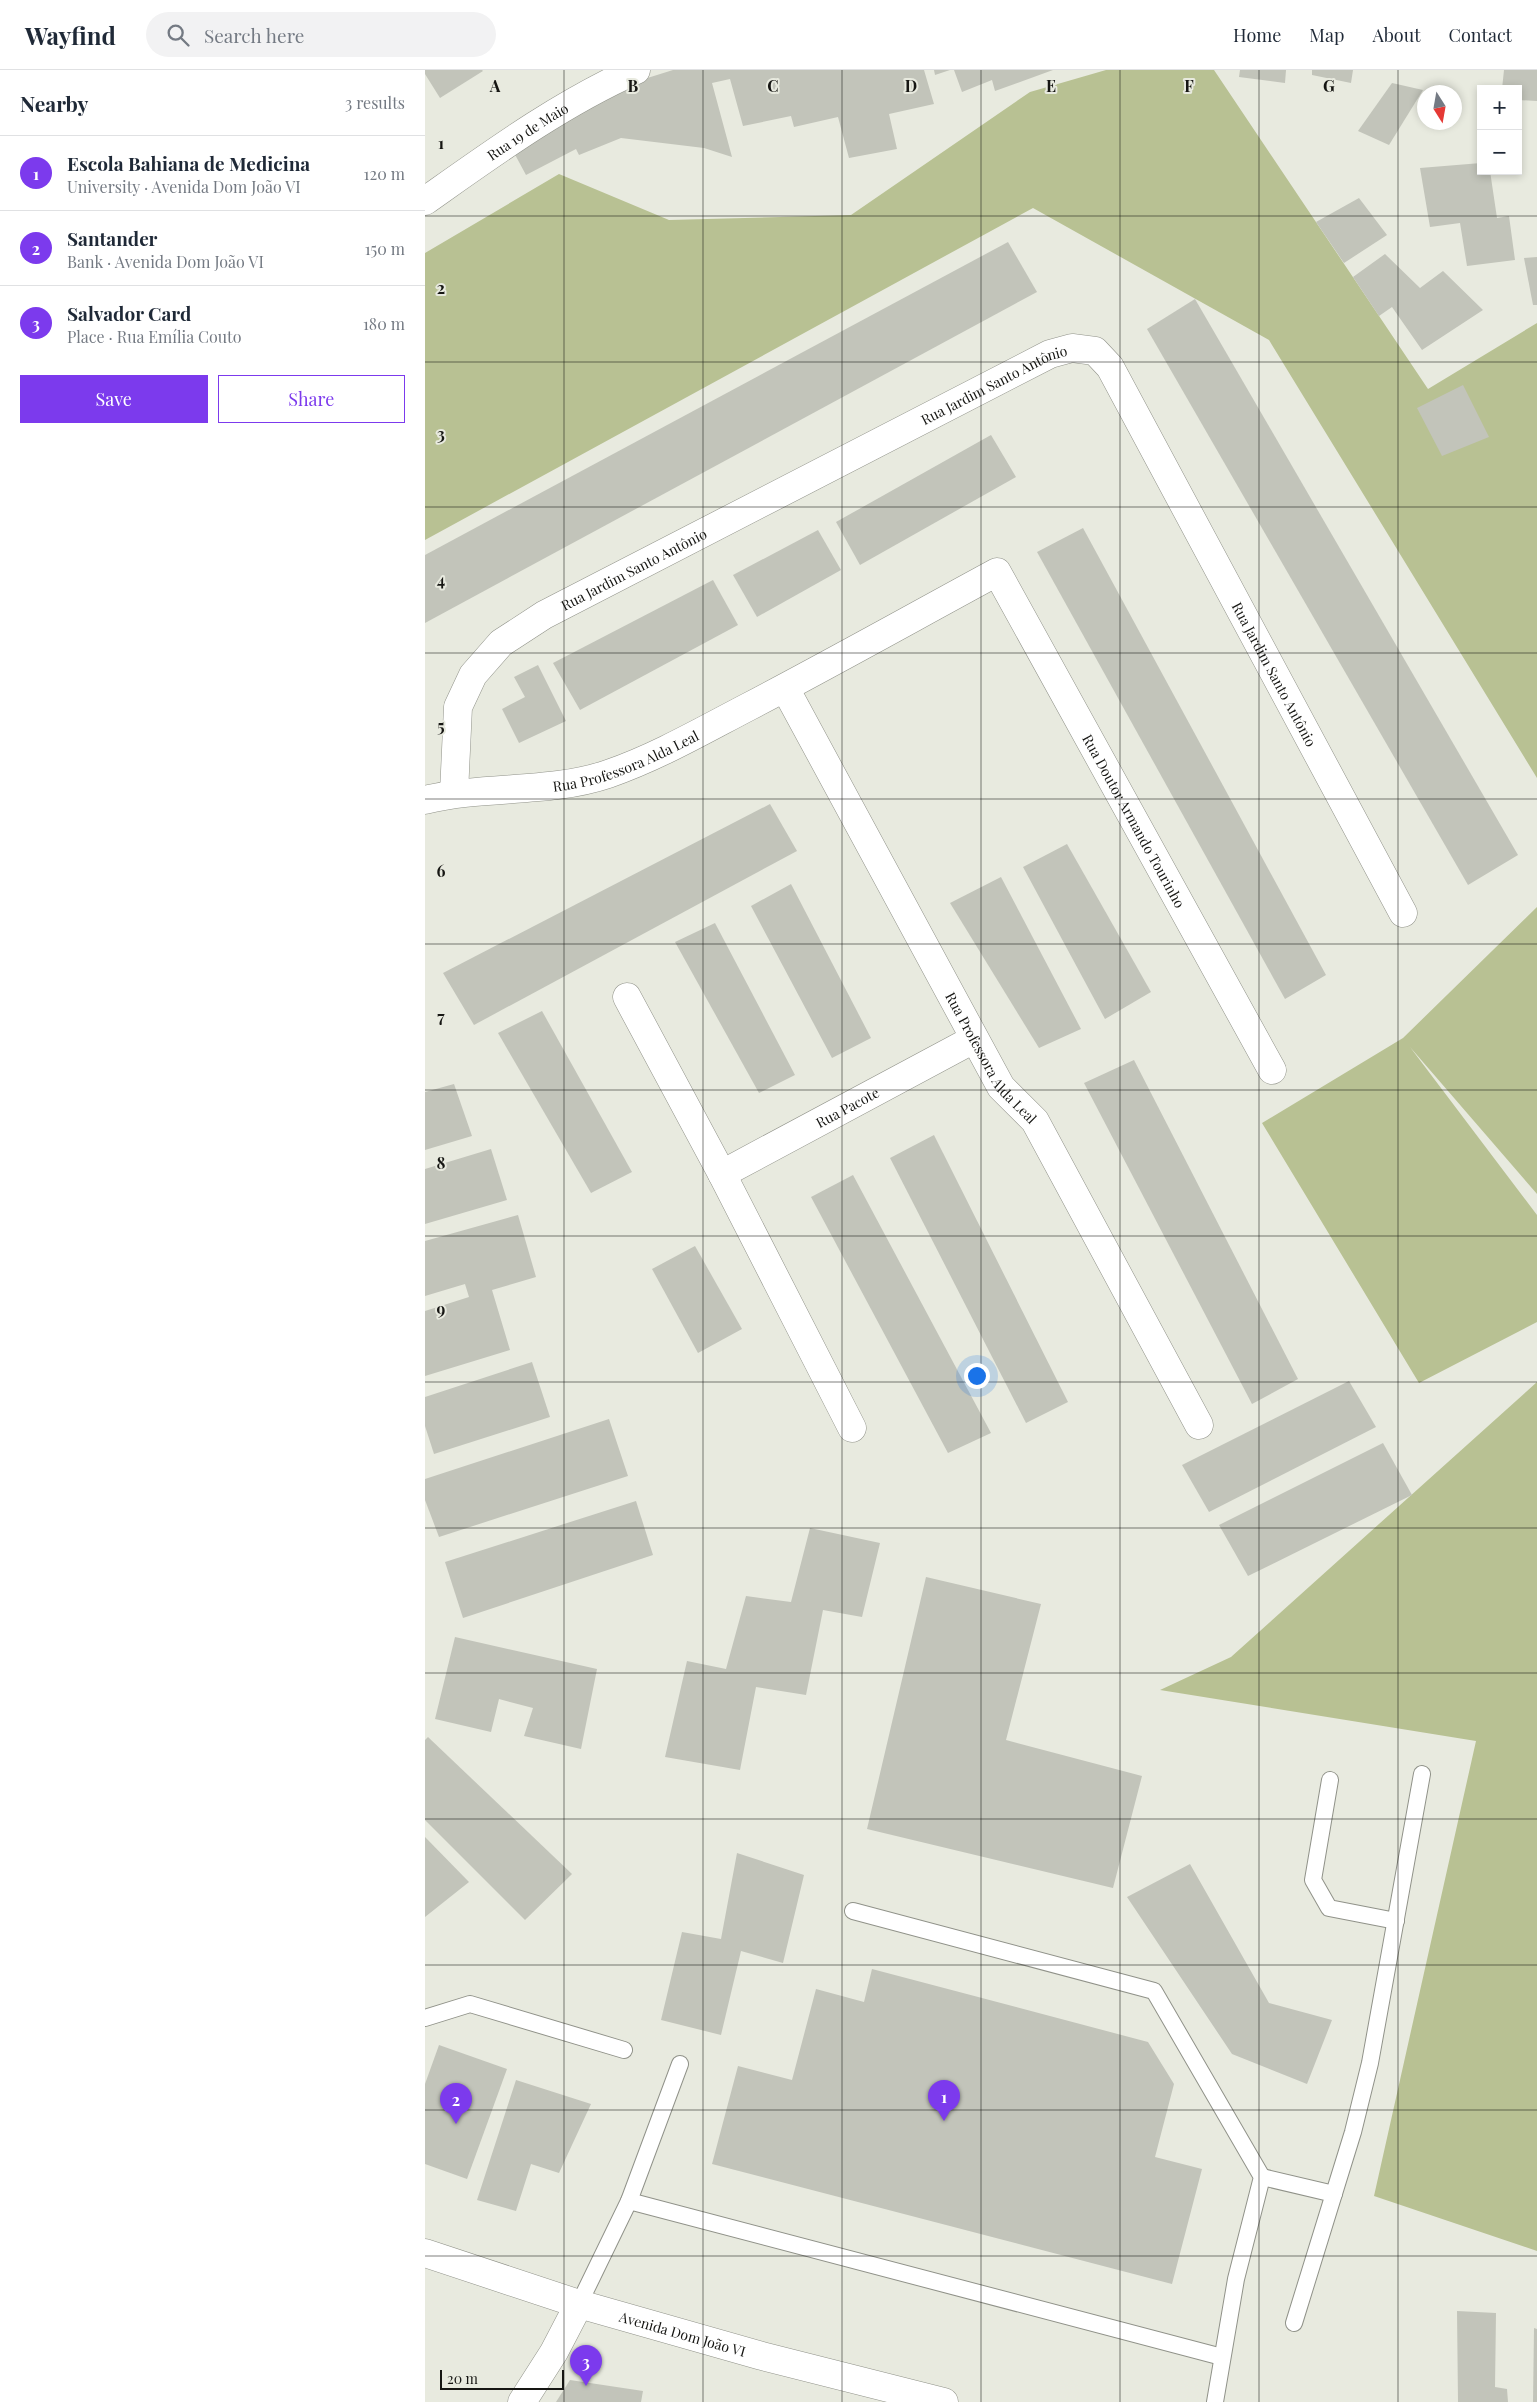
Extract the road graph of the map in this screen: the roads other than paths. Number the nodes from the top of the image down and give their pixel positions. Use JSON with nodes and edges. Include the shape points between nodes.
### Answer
{"nodes":[{"id":1,"x":636,"y":70,"type":"edge"},
{"id":2,"x":425,"y":201,"type":"edge"},
{"id":3,"x":997,"y":572,"type":"joint"},
{"id":4,"x":785,"y":688,"type":"junction"},
{"id":5,"x":454,"y":793,"type":"junction"},
{"id":6,"x":425,"y":800,"type":"edge"},
{"id":7,"x":1403,"y":913,"type":"dead end"},
{"id":8,"x":627,"y":998,"type":"dead end"},
{"id":9,"x":974,"y":1038,"type":"junction"},
{"id":10,"x":1272,"y":1070,"type":"dead end"},
{"id":11,"x":722,"y":1174,"type":"junction"},
{"id":12,"x":1199,"y":1425,"type":"dead end"},
{"id":13,"x":852,"y":1428,"type":"dead end"},
{"id":14,"x":1422,"y":1774,"type":"dead end"},
{"id":15,"x":1330,"y":1780,"type":"dead end"},
{"id":16,"x":853,"y":1911,"type":"dead end"},
{"id":17,"x":1396,"y":1921,"type":"junction"},
{"id":18,"x":425,"y":2018,"type":"edge"},
{"id":19,"x":624,"y":2050,"type":"dead end"},
{"id":20,"x":680,"y":2064,"type":"dead end"},
{"id":21,"x":1262,"y":2177,"type":"junction"},
{"id":22,"x":1334,"y":2194,"type":"junction"},
{"id":23,"x":629,"y":2202,"type":"junction"},
{"id":24,"x":425,"y":2253,"type":"edge"},
{"id":25,"x":579,"y":2304,"type":"junction"},
{"id":26,"x":1294,"y":2323,"type":"dead end"},
{"id":27,"x":1222,"y":2357,"type":"junction"},
{"id":28,"x":522,"y":2402,"type":"edge"},
{"id":29,"x":944,"y":2402,"type":"edge"},
{"id":30,"x":1215,"y":2402,"type":"edge"}],
"edges":[{"from":1,"to":2,"type":"street","name":"Rua 19 de Maio","via":[[541,120]]},
{"from":3,"to":4,"type":"street","name":"Rua Professora Alda Leal"},
{"from":3,"to":10,"type":"street","name":"Rua Doutor Armando Tourinho"},
{"from":4,"to":5,"type":"street","name":"Rua Professora Alda Leal","via":[[649,758],[606,774],[525,789]]},
{"from":4,"to":9,"type":"street","name":"Rua Professora Alda Leal"},
{"from":5,"to":6,"type":"street"},
{"from":5,"to":7,"type":"street","name":"Rua Jardim Santo Antônio","via":[[458,707],[473,675],[501,643],[544,615],[1050,354],[1072,348],[1095,351],[1110,367]]},
{"from":8,"to":11,"type":"street"},
{"from":9,"to":11,"type":"street","name":"Rua Pacote"},
{"from":9,"to":12,"type":"street","name":"Rua Professora Alda Leal","via":[[1001,1087],[1035,1121]]},
{"from":11,"to":13,"type":"street"},
{"from":14,"to":17,"type":"lane"},
{"from":15,"to":17,"type":"lane","via":[[1313,1880],[1329,1908]]},
{"from":16,"to":21,"type":"lane","via":[[1155,1991]]},
{"from":17,"to":22,"type":"lane","via":[[1369,2063]]},
{"from":18,"to":19,"type":"lane","via":[[470,2004]]},
{"from":20,"to":23,"type":"lane"},
{"from":21,"to":22,"type":"lane"},
{"from":21,"to":27,"type":"lane","via":[[1236,2279]]},
{"from":22,"to":26,"type":"lane"},
{"from":23,"to":25,"type":"lane"},
{"from":23,"to":27,"type":"lane"},
{"from":24,"to":25,"type":"street","name":"Avenida Dom João VI"},
{"from":25,"to":28,"type":"street"},
{"from":25,"to":29,"type":"street","name":"Avenida Dom João VI","via":[[762,2356]]},
{"from":27,"to":30,"type":"lane"}]}
